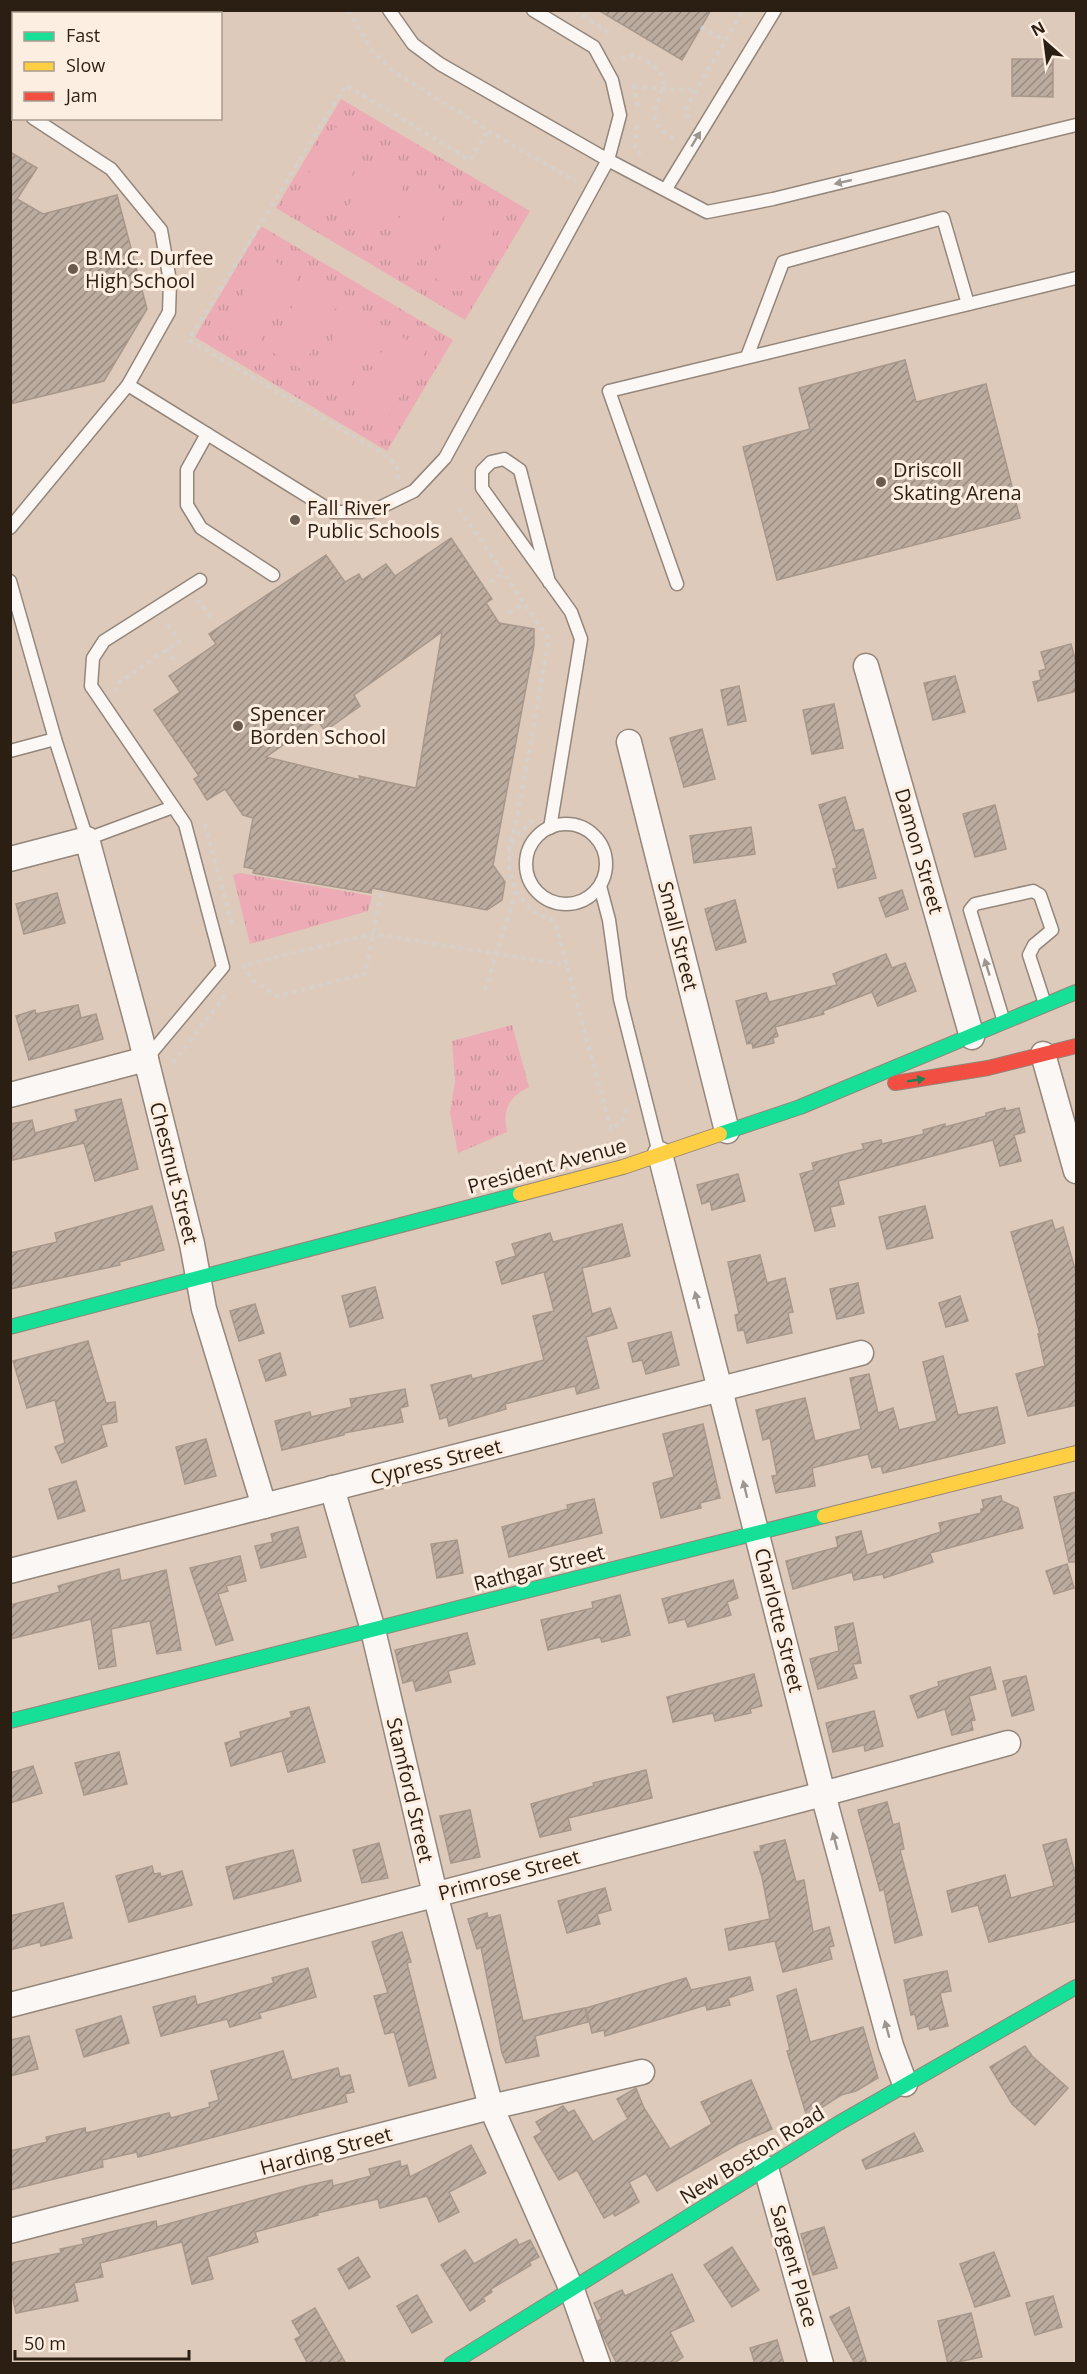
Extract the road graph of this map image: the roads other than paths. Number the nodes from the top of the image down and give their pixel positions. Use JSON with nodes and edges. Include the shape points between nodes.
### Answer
{"nodes":[{"id":1,"x":389,"y":10,"type":"edge"},
{"id":2,"x":533,"y":10,"type":"edge"},
{"id":3,"x":775,"y":10,"type":"edge"},
{"id":4,"x":36,"y":120,"type":"edge"},
{"id":5,"x":1077,"y":125,"type":"edge"},
{"id":6,"x":608,"y":160,"type":"junction"},
{"id":7,"x":666,"y":189,"type":"junction"},
{"id":8,"x":1077,"y":278,"type":"edge"},
{"id":9,"x":968,"y":304,"type":"junction"},
{"id":10,"x":747,"y":357,"type":"junction"},
{"id":11,"x":128,"y":385,"type":"junction"},
{"id":12,"x":207,"y":434,"type":"junction"},
{"id":13,"x":10,"y":528,"type":"edge"},
{"id":14,"x":273,"y":574,"type":"dead end"},
{"id":15,"x":200,"y":580,"type":"dead end"},
{"id":16,"x":10,"y":581,"type":"edge"},
{"id":17,"x":549,"y":582,"type":"junction"},
{"id":18,"x":677,"y":584,"type":"dead end"},
{"id":19,"x":866,"y":666,"type":"dead end"},
{"id":20,"x":55,"y":739,"type":"junction"},
{"id":21,"x":629,"y":742,"type":"dead end"},
{"id":22,"x":10,"y":751,"type":"edge"},
{"id":23,"x":173,"y":807,"type":"junction"},
{"id":24,"x":550,"y":828,"type":"junction"},
{"id":25,"x":87,"y":838,"type":"junction"},
{"id":26,"x":10,"y":860,"type":"edge"},
{"id":27,"x":600,"y":886,"type":"junction"},
{"id":28,"x":1077,"y":992,"type":"edge"},
{"id":29,"x":1045,"y":1006,"type":"junction"},
{"id":30,"x":1005,"y":1023,"type":"junction"},
{"id":31,"x":972,"y":1037,"type":"junction"},
{"id":32,"x":1077,"y":1046,"type":"edge"},
{"id":33,"x":1043,"y":1054,"type":"junction"},
{"id":34,"x":146,"y":1059,"type":"junction"},
{"id":35,"x":837,"y":1092,"type":"junction"},
{"id":36,"x":10,"y":1095,"type":"edge"},
{"id":37,"x":727,"y":1131,"type":"junction"},
{"id":38,"x":660,"y":1154,"type":"junction"},
{"id":39,"x":1077,"y":1171,"type":"edge"},
{"id":40,"x":199,"y":1277,"type":"junction"},
{"id":41,"x":10,"y":1327,"type":"edge"},
{"id":42,"x":861,"y":1353,"type":"dead end"},
{"id":43,"x":720,"y":1389,"type":"junction"},
{"id":44,"x":1077,"y":1453,"type":"edge"},
{"id":45,"x":332,"y":1488,"type":"junction"},
{"id":46,"x":264,"y":1506,"type":"junction"},
{"id":47,"x":757,"y":1533,"type":"junction"},
{"id":48,"x":10,"y":1571,"type":"edge"},
{"id":49,"x":373,"y":1630,"type":"junction"},
{"id":50,"x":10,"y":1720,"type":"edge"},
{"id":51,"x":1008,"y":1743,"type":"dead end"},
{"id":52,"x":823,"y":1794,"type":"junction"},
{"id":53,"x":435,"y":1894,"type":"junction"},
{"id":54,"x":1077,"y":1987,"type":"edge"},
{"id":55,"x":10,"y":2005,"type":"edge"},
{"id":56,"x":642,"y":2072,"type":"dead end"},
{"id":57,"x":905,"y":2084,"type":"junction"},
{"id":58,"x":491,"y":2107,"type":"junction"},
{"id":59,"x":766,"y":2168,"type":"junction"},
{"id":60,"x":10,"y":2231,"type":"edge"},
{"id":61,"x":572,"y":2290,"type":"junction"},
{"id":62,"x":451,"y":2364,"type":"edge"},
{"id":63,"x":598,"y":2364,"type":"edge"},
{"id":64,"x":821,"y":2364,"type":"edge"}],
"edges":[{"from":1,"to":6,"type":"lane","via":[[412,44],[440,64]]},
{"from":2,"to":6,"type":"lane","via":[[594,47],[612,80],[620,115]]},
{"from":7,"to":3,"type":"lane","one_way":true},
{"from":4,"to":11,"type":"lane","via":[[111,169],[161,230],[170,281],[169,312]]},
{"from":5,"to":7,"type":"lane","one_way":true,"via":[[707,212]]},
{"from":6,"to":7,"type":"lane"},
{"from":6,"to":12,"type":"lane","via":[[446,458],[414,491],[371,512],[333,512]]},
{"from":8,"to":9,"type":"lane"},
{"from":9,"to":10,"type":"lane"},
{"from":9,"to":10,"type":"lane","via":[[943,218],[783,262]]},
{"from":10,"to":18,"type":"lane","via":[[609,391]]},
{"from":11,"to":12,"type":"lane"},
{"from":11,"to":13,"type":"lane"},
{"from":12,"to":14,"type":"lane","via":[[186,470],[187,505],[201,528]]},
{"from":15,"to":23,"type":"lane","via":[[104,641],[93,658],[91,686]]},
{"from":16,"to":20,"type":"lane"},
{"from":17,"to":17,"type":"lane","via":[[520,470],[510,461],[497,459],[482,471],[482,488]]},
{"from":17,"to":24,"type":"lane","via":[[575,618],[581,639]]},
{"from":19,"to":31,"type":"street","name":"Damon Street"},
{"from":20,"to":22,"type":"lane"},
{"from":20,"to":25,"type":"lane"},
{"from":21,"to":37,"type":"street","name":"Small Street"},
{"from":23,"to":25,"type":"lane"},
{"from":23,"to":34,"type":"lane","via":[[184,824],[223,967]]},
{"from":24,"to":27,"type":"lane","via":[[561,824],[579,826],[600,842],[606,868]]},
{"from":24,"to":27,"type":"lane","via":[[532,844],[526,861],[528,879],[538,893],[554,903],[572,904],[588,898]]},
{"from":25,"to":26,"type":"street"},
{"from":25,"to":34,"type":"street","name":"Chestnut Street"},
{"from":27,"to":38,"type":"lane","via":[[620,999]]},
{"from":28,"to":29,"type":"street","name":"President Avenue"},
{"from":29,"to":30,"type":"street","name":"President Avenue"},
{"from":30,"to":29,"type":"lane","one_way":true,"via":[[970,910],[975,904],[1033,891],[1040,895],[1052,930],[1034,945],[1029,955]]},
{"from":30,"to":31,"type":"street","name":"President Avenue"},
{"from":31,"to":35,"type":"street","name":"President Avenue"},
{"from":32,"to":33,"type":"street"},
{"from":35,"to":33,"type":"street","one_way":true,"via":[[988,1068]]},
{"from":33,"to":39,"type":"street"},
{"from":34,"to":36,"type":"street"},
{"from":34,"to":40,"type":"street","name":"Chestnut Street"},
{"from":35,"to":37,"type":"street","name":"President Avenue"},
{"from":37,"to":38,"type":"street","name":"President Avenue"},
{"from":38,"to":40,"type":"street","name":"President Avenue","via":[[623,1167]]},
{"from":43,"to":38,"type":"street","name":"Charlotte Street","one_way":true},
{"from":40,"to":41,"type":"street","name":"President Avenue"},
{"from":40,"to":46,"type":"street","name":"Chestnut Street","via":[[204,1309]]},
{"from":42,"to":43,"type":"street","name":"Cypress Street"},
{"from":43,"to":45,"type":"street","name":"Cypress Street"},
{"from":47,"to":43,"type":"street","name":"Charlotte Street","one_way":true},
{"from":44,"to":47,"type":"street","name":"Rathgar Street"},
{"from":45,"to":46,"type":"street","name":"Cypress Street"},
{"from":45,"to":49,"type":"street","name":"Stamford Street"},
{"from":46,"to":48,"type":"street","name":"Cypress Street"},
{"from":47,"to":49,"type":"street","name":"Rathgar Street"},
{"from":47,"to":52,"type":"street","name":"Charlotte Street"},
{"from":49,"to":50,"type":"street","name":"Rathgar Street"},
{"from":49,"to":53,"type":"street","name":"Stamford Street"},
{"from":51,"to":52,"type":"street","name":"Primrose Street"},
{"from":52,"to":53,"type":"street","name":"Primrose Street"},
{"from":57,"to":52,"type":"street","name":"Charlotte Street","one_way":true,"via":[[891,2046]]},
{"from":53,"to":55,"type":"street","name":"Primrose Street"},
{"from":53,"to":58,"type":"street","name":"Stamford Street"},
{"from":54,"to":57,"type":"street","name":"New Boston Road"},
{"from":56,"to":58,"type":"street","name":"Harding Street"},
{"from":57,"to":59,"type":"street","name":"New Boston Road"},
{"from":58,"to":60,"type":"street","name":"Harding Street"},
{"from":58,"to":61,"type":"street","name":"Stamford Street"},
{"from":59,"to":61,"type":"street","name":"New Boston Road"},
{"from":59,"to":64,"type":"street","name":"Sargent Place"},
{"from":61,"to":62,"type":"street","name":"New Boston Road"},
{"from":61,"to":63,"type":"street","name":"Stamford Street"}]}
